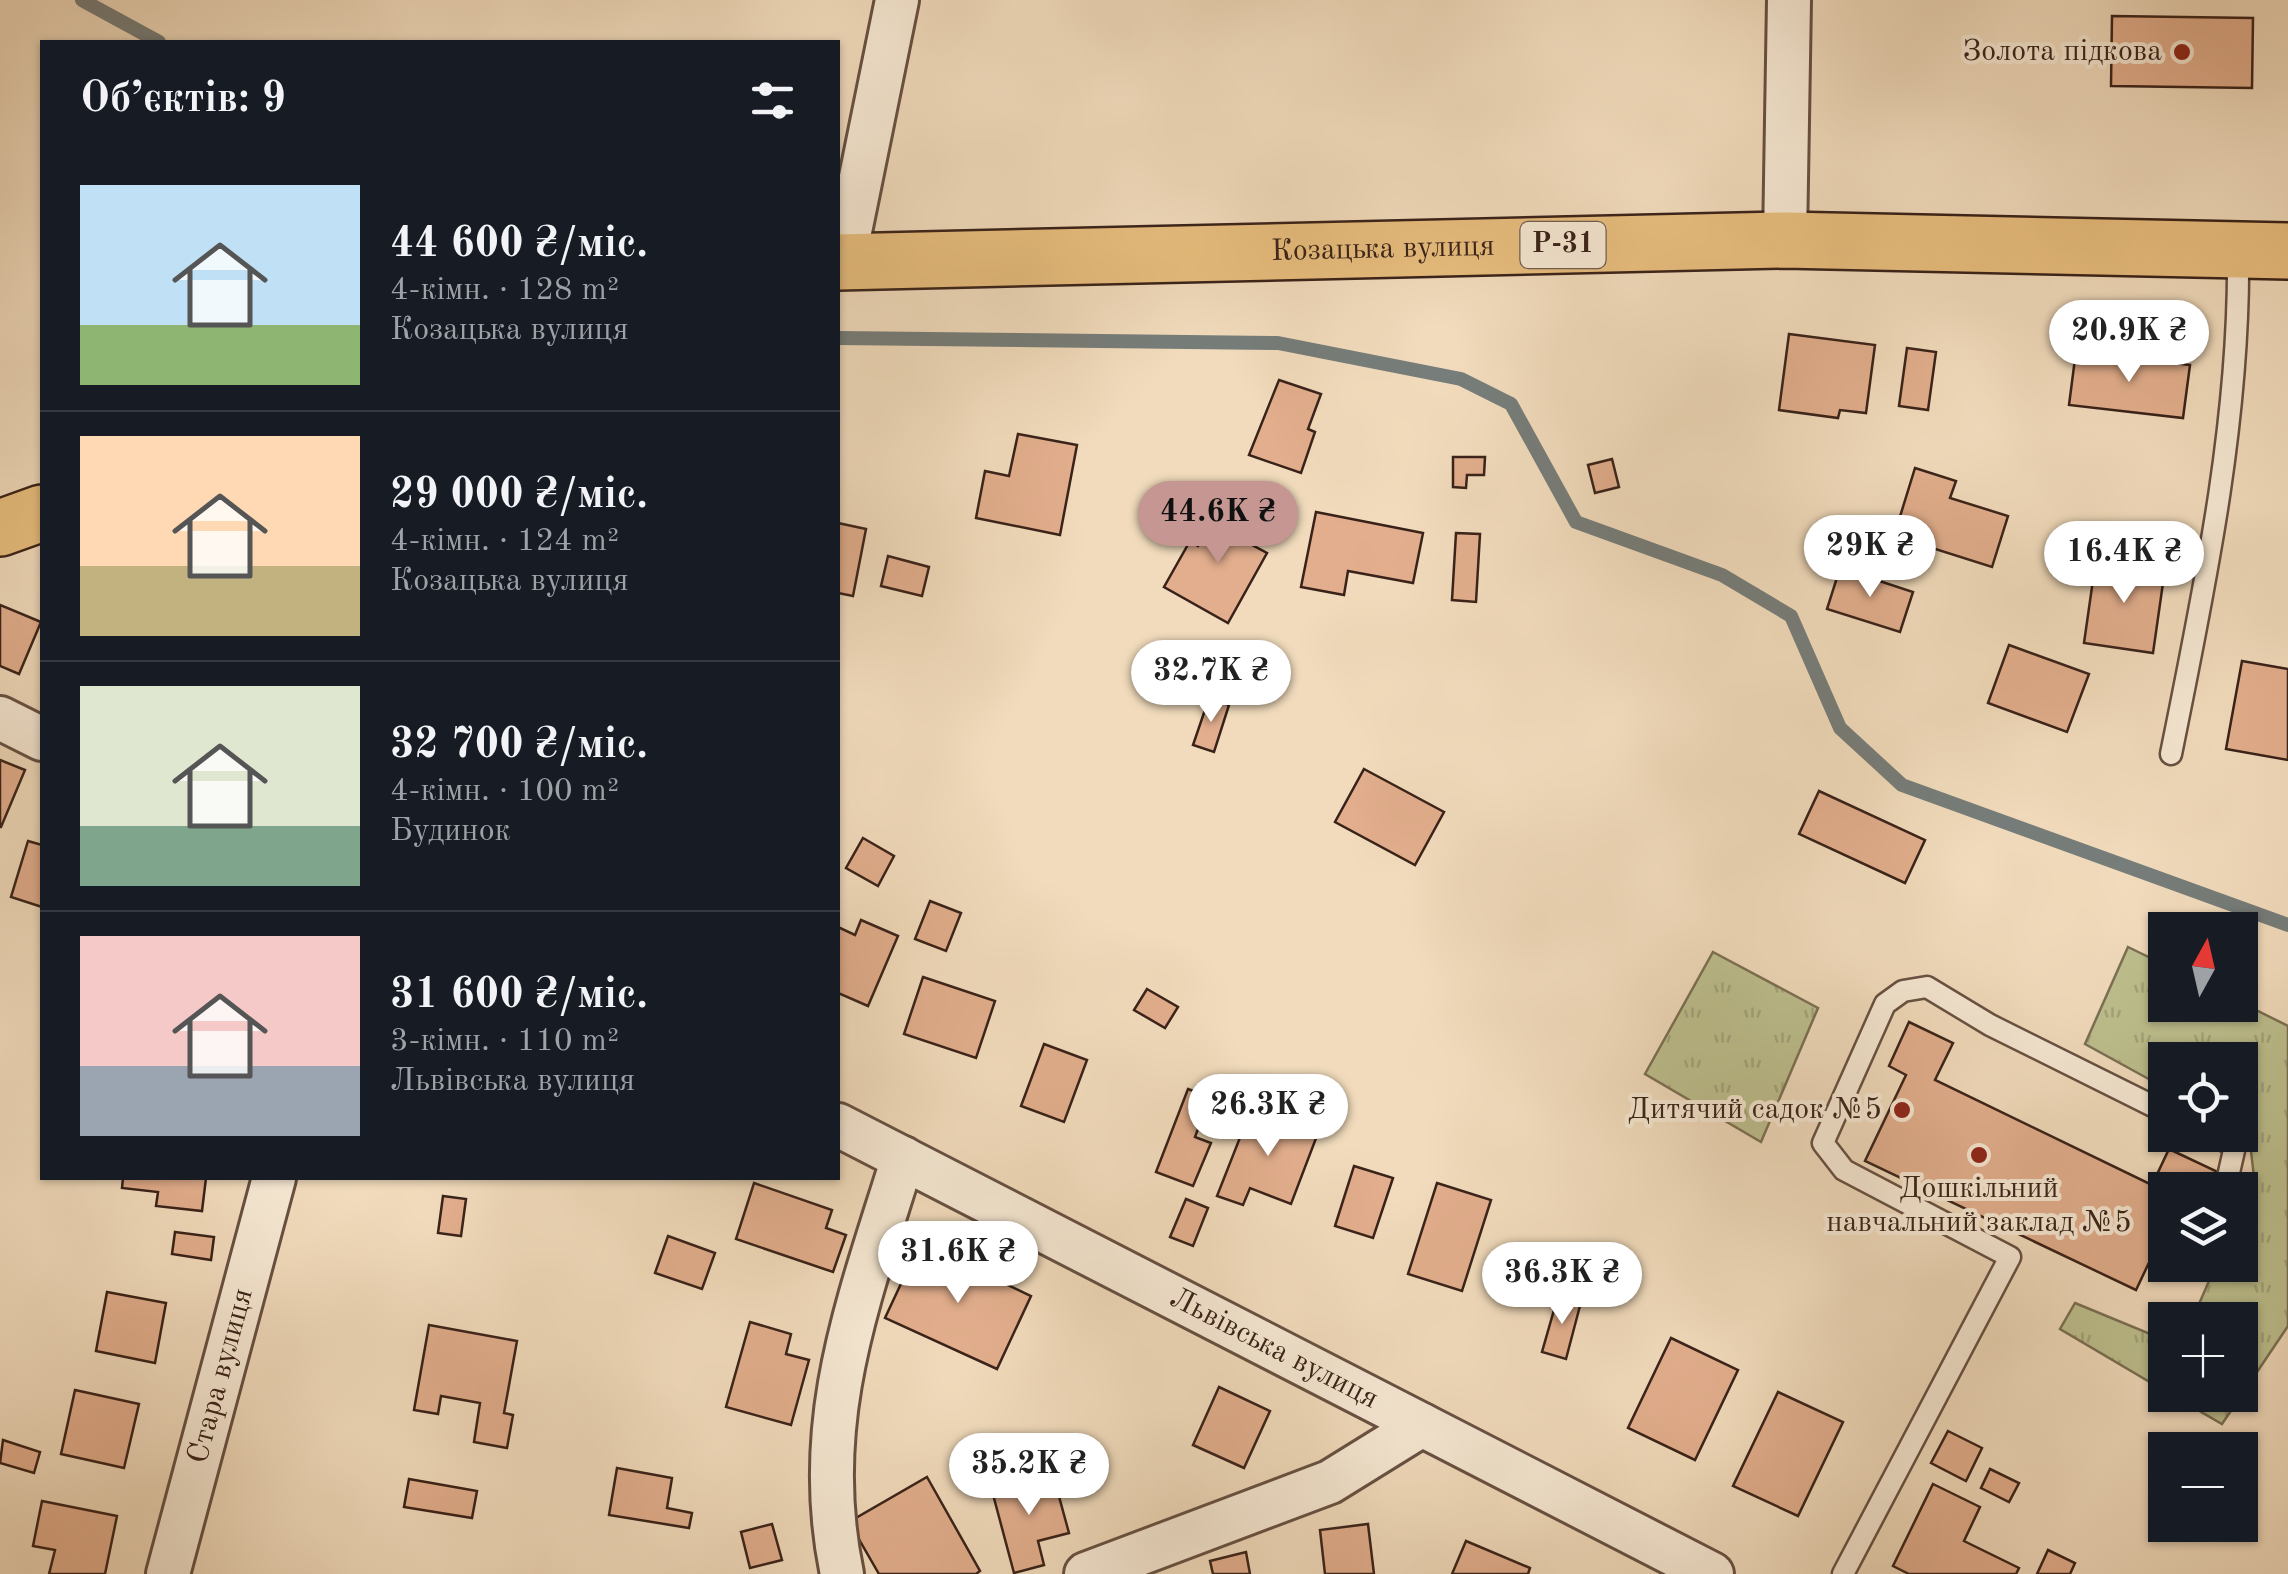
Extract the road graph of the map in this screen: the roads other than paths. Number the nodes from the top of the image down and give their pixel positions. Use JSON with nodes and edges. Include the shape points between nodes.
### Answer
{"nodes":[{"id":1,"x":897,"y":0,"type":"edge"},
{"id":2,"x":1789,"y":0,"type":"edge"},
{"id":3,"x":1785,"y":240,"type":"junction"},
{"id":4,"x":2263,"y":251,"type":"edge"},
{"id":5,"x":841,"y":262,"type":"edge"},
{"id":6,"x":40,"y":514,"type":"edge"},
{"id":7,"x":0,"y":528,"type":"edge"},
{"id":8,"x":0,"y":718,"type":"edge"},
{"id":9,"x":40,"y":738,"type":"edge"},
{"id":10,"x":2171,"y":754,"type":"dead end"},
{"id":11,"x":2148,"y":1104,"type":"edge"},
{"id":12,"x":840,"y":1127,"type":"edge"},
{"id":13,"x":903,"y":1158,"type":"junction"},
{"id":14,"x":273,"y":1180,"type":"edge"},
{"id":15,"x":1422,"y":1425,"type":"junction"},
{"id":16,"x":168,"y":1574,"type":"edge"},
{"id":17,"x":842,"y":1574,"type":"edge"},
{"id":18,"x":1086,"y":1574,"type":"edge"},
{"id":19,"x":1711,"y":1574,"type":"edge"},
{"id":20,"x":1843,"y":1574,"type":"edge"}],
"edges":[{"from":1,"to":5,"type":"street"},
{"from":2,"to":3,"type":"street"},
{"from":3,"to":4,"type":"main road","name":"Козацька вулиця","number":"Р-31"},
{"from":3,"to":5,"type":"main road","name":"Козацька вулиця","number":"Р-31"},
{"from":4,"to":10,"type":"lane","via":[[2239,325],[2201,604]]},
{"from":6,"to":7,"type":"main road"},
{"from":8,"to":9,"type":"street"},
{"from":11,"to":20,"type":"lane","via":[[1927,987],[1885,1004],[1823,1143],[1844,1170],[2010,1257]]},
{"from":12,"to":13,"type":"street","name":"Львівська вулиця"},
{"from":13,"to":15,"type":"street","name":"Львівська вулиця"},
{"from":13,"to":17,"type":"street","via":[[850,1326],[838,1389],[829,1459]]},
{"from":14,"to":16,"type":"street","name":"Стара вулиця"},
{"from":15,"to":18,"type":"street","via":[[1330,1482]]},
{"from":15,"to":19,"type":"street","name":"Львівська вулиця"}]}
